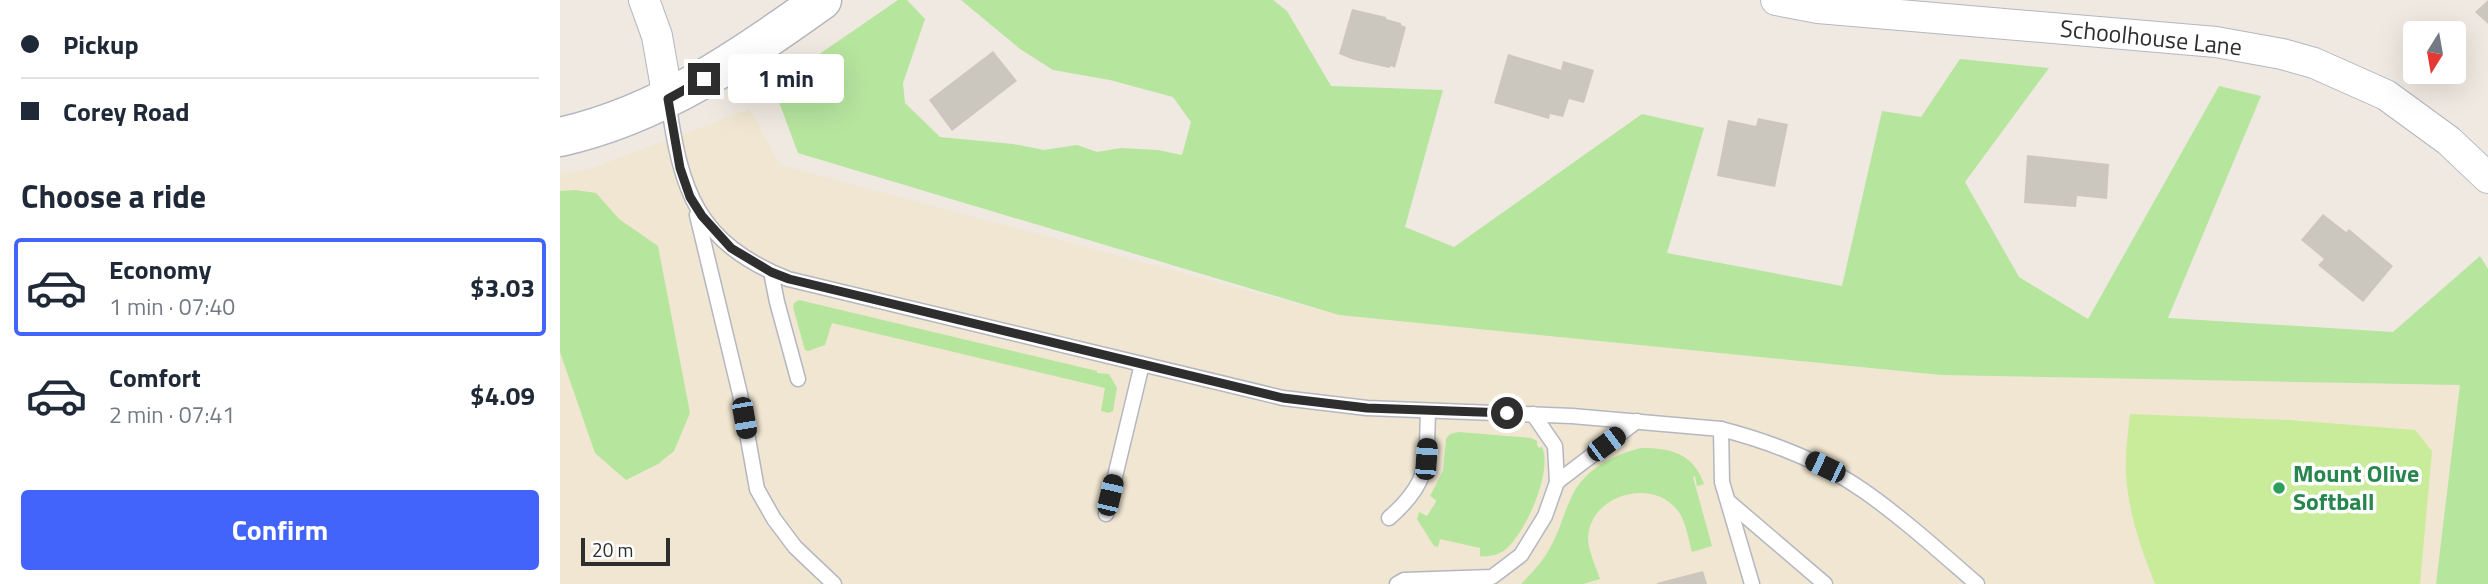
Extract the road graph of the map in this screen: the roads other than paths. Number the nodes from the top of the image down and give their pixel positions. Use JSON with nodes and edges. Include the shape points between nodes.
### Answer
{"nodes":[{"id":1,"x":644,"y":0,"type":"edge"},
{"id":2,"x":822,"y":0,"type":"edge"},
{"id":3,"x":1776,"y":0,"type":"edge"},
{"id":4,"x":668,"y":99,"type":"junction"},
{"id":5,"x":560,"y":136,"type":"edge"},
{"id":6,"x":2488,"y":178,"type":"edge"},
{"id":7,"x":695,"y":206,"type":"junction"},
{"id":8,"x":771,"y":272,"type":"junction"},
{"id":9,"x":1142,"y":364,"type":"junction"},
{"id":10,"x":798,"y":379,"type":"dead end"},
{"id":11,"x":1429,"y":411,"type":"junction"},
{"id":12,"x":1533,"y":414,"type":"junction"},
{"id":13,"x":1637,"y":421,"type":"junction"},
{"id":14,"x":1721,"y":429,"type":"junction"},
{"id":15,"x":1557,"y":482,"type":"junction"},
{"id":16,"x":1729,"y":502,"type":"junction"},
{"id":17,"x":1105,"y":514,"type":"dead end"},
{"id":18,"x":1389,"y":518,"type":"dead end"},
{"id":19,"x":834,"y":584,"type":"edge"},
{"id":20,"x":1397,"y":584,"type":"edge"},
{"id":21,"x":1752,"y":584,"type":"edge"},
{"id":22,"x":1825,"y":584,"type":"edge"},
{"id":23,"x":1977,"y":584,"type":"edge"}],
"edges":[{"from":1,"to":4,"type":"street","via":[[657,36]]},
{"from":2,"to":4,"type":"street","via":[[764,42]]},
{"from":3,"to":6,"type":"street","name":"Schoolhouse Lane","via":[[1818,8],[2216,41],[2281,54],[2386,95],[2449,141]]},
{"from":4,"to":5,"type":"street","via":[[612,123]]},
{"from":4,"to":7,"type":"lane","via":[[675,151]]},
{"from":7,"to":8,"type":"lane","via":[[731,248]]},
{"from":7,"to":19,"type":"lane","via":[[740,394],[757,489],[795,547]]},
{"from":8,"to":9,"type":"lane"},
{"from":8,"to":10,"type":"lane"},
{"from":9,"to":11,"type":"lane","via":[[1283,398]]},
{"from":9,"to":17,"type":"lane"},
{"from":11,"to":12,"type":"lane"},
{"from":11,"to":18,"type":"lane","via":[[1423,477],[1406,503]]},
{"from":12,"to":13,"type":"lane"},
{"from":12,"to":15,"type":"lane","via":[[1555,446]]},
{"from":13,"to":14,"type":"lane"},
{"from":13,"to":15,"type":"lane"},
{"from":14,"to":16,"type":"lane","via":[[1721,482]]},
{"from":14,"to":23,"type":"lane","via":[[1801,456],[1862,490]]},
{"from":15,"to":20,"type":"lane","via":[[1534,537],[1508,567],[1492,577]]},
{"from":16,"to":21,"type":"lane"},
{"from":16,"to":22,"type":"lane"}]}
